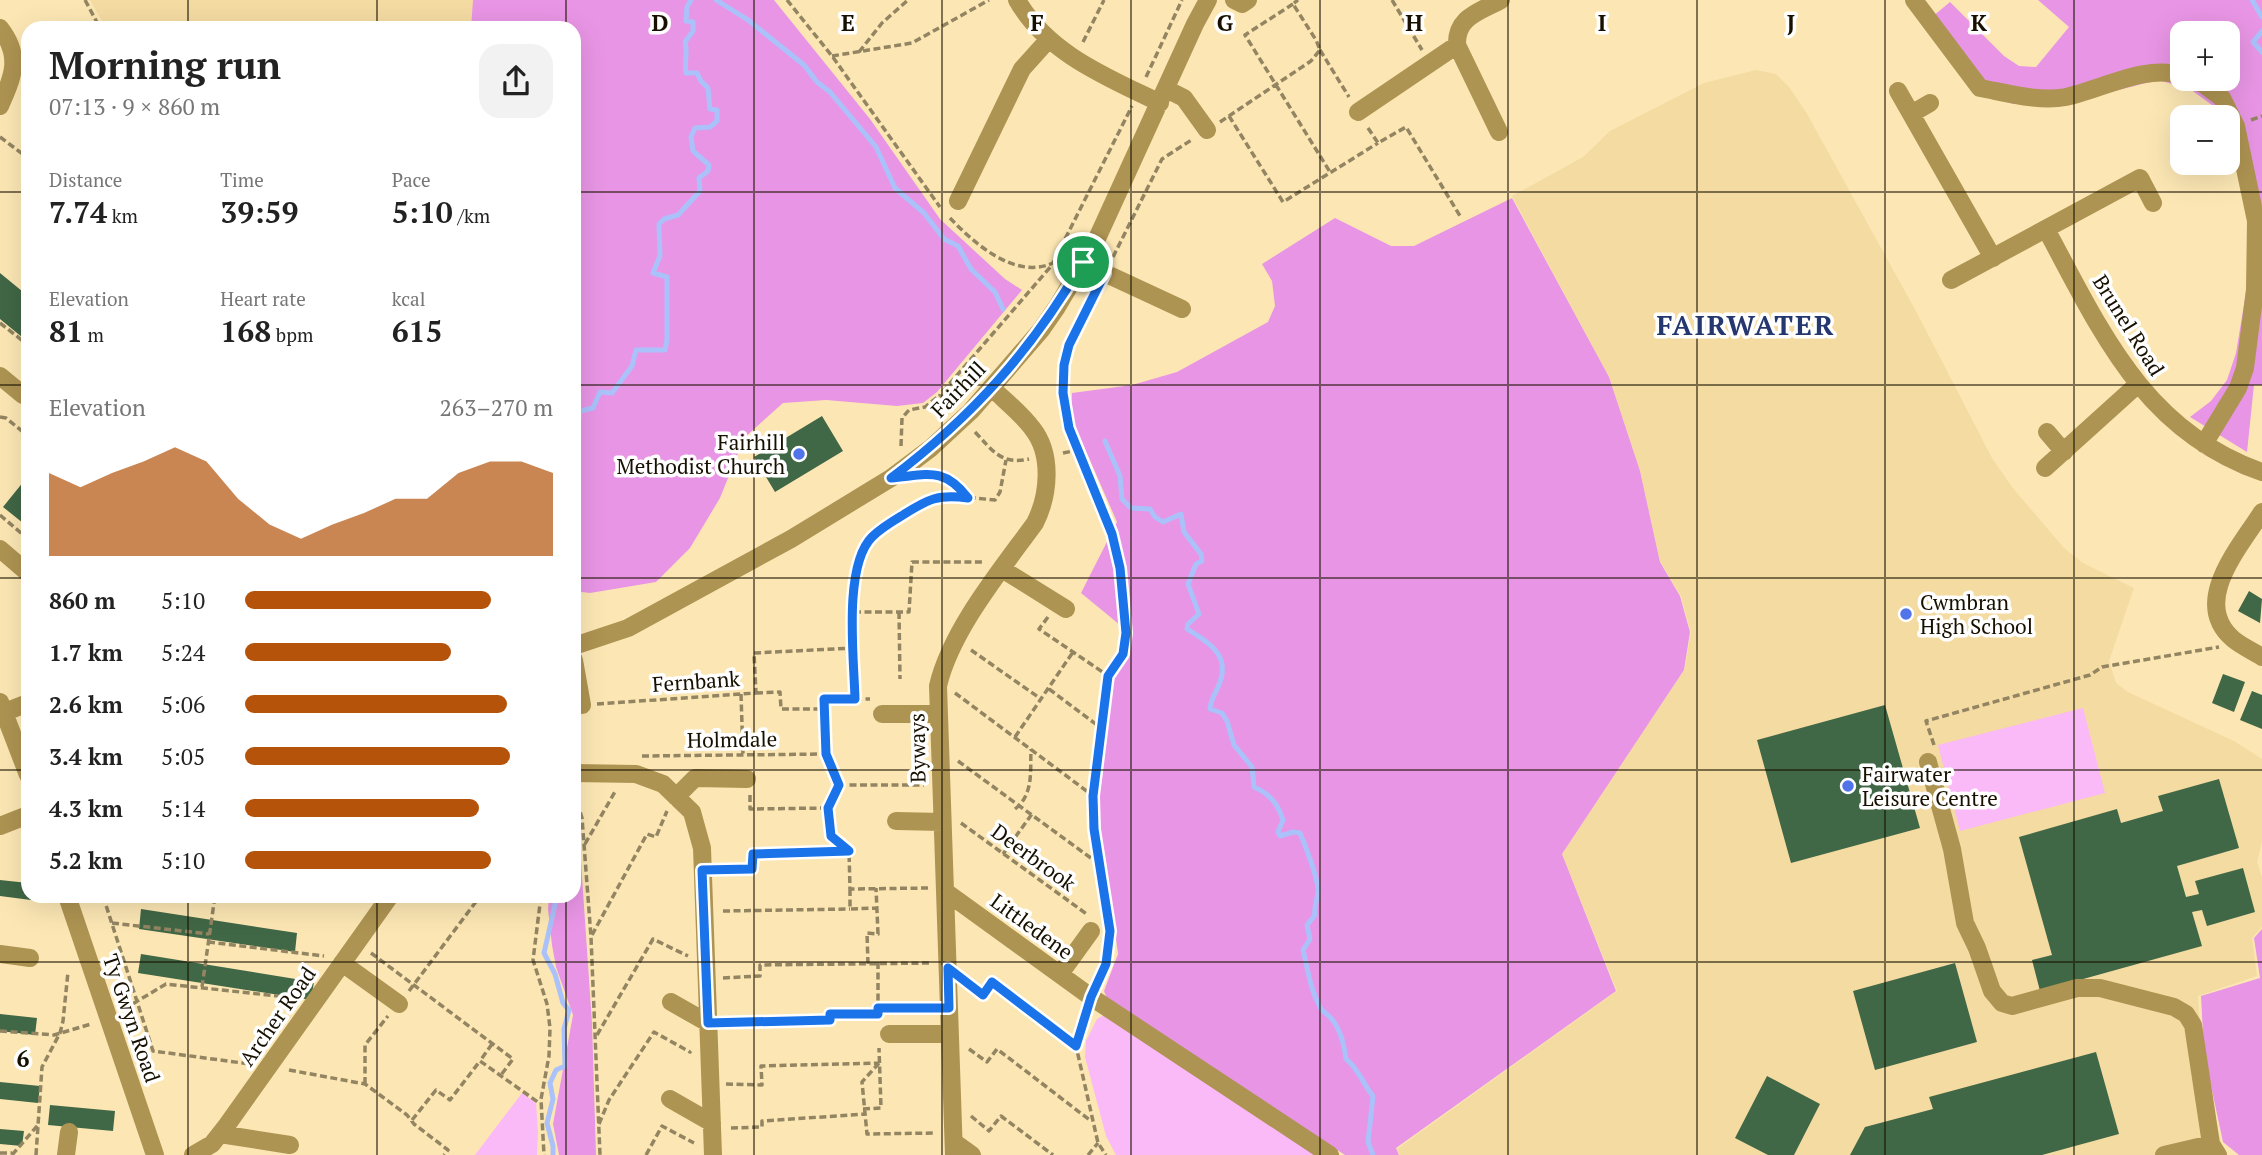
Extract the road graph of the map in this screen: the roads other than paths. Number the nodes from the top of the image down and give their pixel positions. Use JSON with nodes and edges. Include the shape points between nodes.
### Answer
{"nodes":[{"id":1,"x":1017,"y":0,"type":"edge"},
{"id":2,"x":1208,"y":0,"type":"edge"},
{"id":3,"x":1234,"y":0,"type":"edge"},
{"id":4,"x":1248,"y":0,"type":"edge"},
{"id":5,"x":1501,"y":0,"type":"edge"},
{"id":6,"x":1914,"y":0,"type":"edge"},
{"id":7,"x":0,"y":28,"type":"edge"},
{"id":8,"x":1049,"y":38,"type":"junction"},
{"id":9,"x":1457,"y":45,"type":"junction"},
{"id":10,"x":2170,"y":74,"type":"edge"},
{"id":11,"x":2212,"y":91,"type":"edge"},
{"id":12,"x":1898,"y":92,"type":"dead end"},
{"id":13,"x":1163,"y":96,"type":"junction"},
{"id":14,"x":1930,"y":103,"type":"dead end"},
{"id":15,"x":0,"y":106,"type":"edge"},
{"id":16,"x":1358,"y":112,"type":"road end"},
{"id":17,"x":1911,"y":114,"type":"junction"},
{"id":18,"x":1207,"y":131,"type":"road end"},
{"id":19,"x":1499,"y":132,"type":"dead end"},
{"id":20,"x":958,"y":201,"type":"dead end"},
{"id":21,"x":2153,"y":203,"type":"dead end"},
{"id":22,"x":2046,"y":229,"type":"junction"},
{"id":23,"x":1993,"y":258,"type":"junction"},
{"id":24,"x":1083,"y":262,"type":"junction"},
{"id":25,"x":1951,"y":280,"type":"dead end"},
{"id":26,"x":1182,"y":309,"type":"dead end"},
{"id":27,"x":0,"y":376,"type":"edge"},
{"id":28,"x":2137,"y":385,"type":"junction"},
{"id":29,"x":992,"y":388,"type":"junction"},
{"id":30,"x":21,"y":393,"type":"edge"},
{"id":31,"x":2047,"y":432,"type":"dead end"},
{"id":32,"x":2204,"y":444,"type":"junction"},
{"id":33,"x":2064,"y":452,"type":"junction"},
{"id":34,"x":2046,"y":468,"type":"dead end"},
{"id":35,"x":2262,"y":472,"type":"edge"},
{"id":36,"x":2262,"y":512,"type":"edge"},
{"id":37,"x":0,"y":549,"type":"edge"},
{"id":38,"x":1004,"y":566,"type":"junction"},
{"id":39,"x":21,"y":567,"type":"edge"},
{"id":40,"x":1066,"y":610,"type":"dead end"},
{"id":41,"x":581,"y":644,"type":"edge"},
{"id":42,"x":2262,"y":657,"type":"edge"},
{"id":43,"x":581,"y":699,"type":"edge"},
{"id":44,"x":21,"y":704,"type":"edge"},
{"id":45,"x":582,"y":705,"type":"road end"},
{"id":46,"x":3,"y":707,"type":"edge"},
{"id":47,"x":883,"y":714,"type":"dead end"},
{"id":48,"x":939,"y":714,"type":"junction"},
{"id":49,"x":21,"y":756,"type":"edge"},
{"id":50,"x":1928,"y":762,"type":"road end"},
{"id":51,"x":581,"y":773,"type":"edge"},
{"id":52,"x":749,"y":780,"type":"road end"},
{"id":53,"x":675,"y":795,"type":"junction"},
{"id":54,"x":941,"y":815,"type":"junction"},
{"id":55,"x":21,"y":818,"type":"edge"},
{"id":56,"x":896,"y":821,"type":"dead end"},
{"id":57,"x":0,"y":825,"type":"edge"},
{"id":58,"x":946,"y":889,"type":"junction"},
{"id":59,"x":69,"y":903,"type":"edge"},
{"id":60,"x":385,"y":903,"type":"edge"},
{"id":61,"x":1093,"y":923,"type":"road end"},
{"id":62,"x":0,"y":954,"type":"edge"},
{"id":63,"x":30,"y":958,"type":"dead end"},
{"id":64,"x":342,"y":963,"type":"junction"},
{"id":65,"x":1060,"y":974,"type":"junction"},
{"id":66,"x":671,"y":1002,"type":"dead end"},
{"id":67,"x":399,"y":1004,"type":"road end"},
{"id":68,"x":708,"y":1023,"type":"junction"},
{"id":69,"x":882,"y":1033,"type":"road end"},
{"id":70,"x":949,"y":1034,"type":"junction"},
{"id":71,"x":670,"y":1099,"type":"dead end"},
{"id":72,"x":712,"y":1126,"type":"junction"},
{"id":73,"x":69,"y":1132,"type":"dead end"},
{"id":74,"x":220,"y":1134,"type":"junction"},
{"id":75,"x":954,"y":1143,"type":"edge"},
{"id":76,"x":290,"y":1145,"type":"dead end"},
{"id":77,"x":2214,"y":1150,"type":"edge"},
{"id":78,"x":66,"y":1155,"type":"edge"},
{"id":79,"x":155,"y":1155,"type":"edge"},
{"id":80,"x":194,"y":1155,"type":"edge"},
{"id":81,"x":713,"y":1155,"type":"edge"},
{"id":82,"x":972,"y":1155,"type":"edge"},
{"id":83,"x":1330,"y":1155,"type":"edge"},
{"id":84,"x":2164,"y":1155,"type":"edge"}],
"edges":[{"from":1,"to":8,"type":"street"},
{"from":2,"to":13,"type":"street","name":"Fairhill"},
{"from":3,"to":4,"type":"street","via":[[1242,4]]},
{"from":5,"to":9,"type":"street","via":[[1464,21],[1457,32]]},
{"from":6,"to":10,"type":"street","via":[[1980,88],[2027,97],[2065,97],[2136,76]]},
{"from":7,"to":15,"type":"street","via":[[13,55],[13,76]]},
{"from":8,"to":13,"type":"street","via":[[1089,68],[1139,92]]},
{"from":8,"to":20,"type":"street","via":[[1022,69]]},
{"from":9,"to":16,"type":"street"},
{"from":9,"to":19,"type":"street"},
{"from":11,"to":32,"type":"street","via":[[2222,98],[2236,126],[2256,221],[2255,290],[2245,368]]},
{"from":12,"to":17,"type":"street"},
{"from":13,"to":18,"type":"street","via":[[1184,98]]},
{"from":13,"to":24,"type":"street","name":"Fairhill"},
{"from":14,"to":17,"type":"street"},
{"from":17,"to":23,"type":"street"},
{"from":21,"to":22,"type":"street","via":[[2140,178]]},
{"from":22,"to":23,"type":"street"},
{"from":22,"to":28,"type":"street","name":"Brunel Road"},
{"from":23,"to":25,"type":"street"},
{"from":24,"to":26,"type":"street"},
{"from":24,"to":29,"type":"street","name":"Fairhill","via":[[1041,330]]},
{"from":27,"to":30,"type":"street"},
{"from":28,"to":32,"type":"street","name":"Brunel Road"},
{"from":28,"to":33,"type":"street"},
{"from":29,"to":38,"type":"street","name":"Byways","via":[[1033,429],[1046,472],[1043,507]]},
{"from":29,"to":41,"type":"street","name":"Fairhill","via":[[931,448],[891,478],[672,605],[628,628]]},
{"from":31,"to":33,"type":"street"},
{"from":32,"to":35,"type":"street","name":"Brunel Road"},
{"from":33,"to":34,"type":"street"},
{"from":36,"to":42,"type":"street","via":[[2220,578],[2215,594],[2222,625],[2233,639]]},
{"from":37,"to":39,"type":"street"},
{"from":38,"to":40,"type":"street"},
{"from":38,"to":48,"type":"street","name":"Byways","via":[[943,664]]},
{"from":43,"to":45,"type":"street"},
{"from":44,"to":46,"type":"street"},
{"from":46,"to":49,"type":"street"},
{"from":47,"to":48,"type":"street"},
{"from":48,"to":54,"type":"street","name":"Byways"},
{"from":50,"to":77,"type":"street","via":[[1952,849],[1965,923],[1992,991],[2002,1003],[2012,1006],[2077,988],[2100,988],[2186,1014],[2193,1025]]},
{"from":51,"to":53,"type":"street","via":[[636,774],[663,783]]},
{"from":52,"to":53,"type":"street","via":[[695,778]]},
{"from":53,"to":68,"type":"street","via":[[692,812],[702,848]]},
{"from":54,"to":56,"type":"street"},
{"from":54,"to":58,"type":"street","name":"Byways"},
{"from":55,"to":57,"type":"street"},
{"from":58,"to":65,"type":"street","name":"Littledene"},
{"from":58,"to":70,"type":"street","name":"Byways"},
{"from":59,"to":79,"type":"street","name":"Ty Gwyn Road"},
{"from":60,"to":64,"type":"street","name":"Archer Road"},
{"from":61,"to":65,"type":"street"},
{"from":62,"to":63,"type":"street"},
{"from":64,"to":67,"type":"street"},
{"from":64,"to":74,"type":"street","name":"Archer Road"},
{"from":65,"to":83,"type":"street","name":"Littledene"},
{"from":66,"to":68,"type":"street"},
{"from":68,"to":72,"type":"street"},
{"from":69,"to":70,"type":"street"},
{"from":70,"to":75,"type":"street","name":"Byways"},
{"from":71,"to":72,"type":"street"},
{"from":72,"to":81,"type":"street"},
{"from":73,"to":78,"type":"street"},
{"from":74,"to":76,"type":"street"},
{"from":74,"to":80,"type":"street","name":"Archer Road"},
{"from":75,"to":82,"type":"street"},
{"from":77,"to":84,"type":"street"}]}
